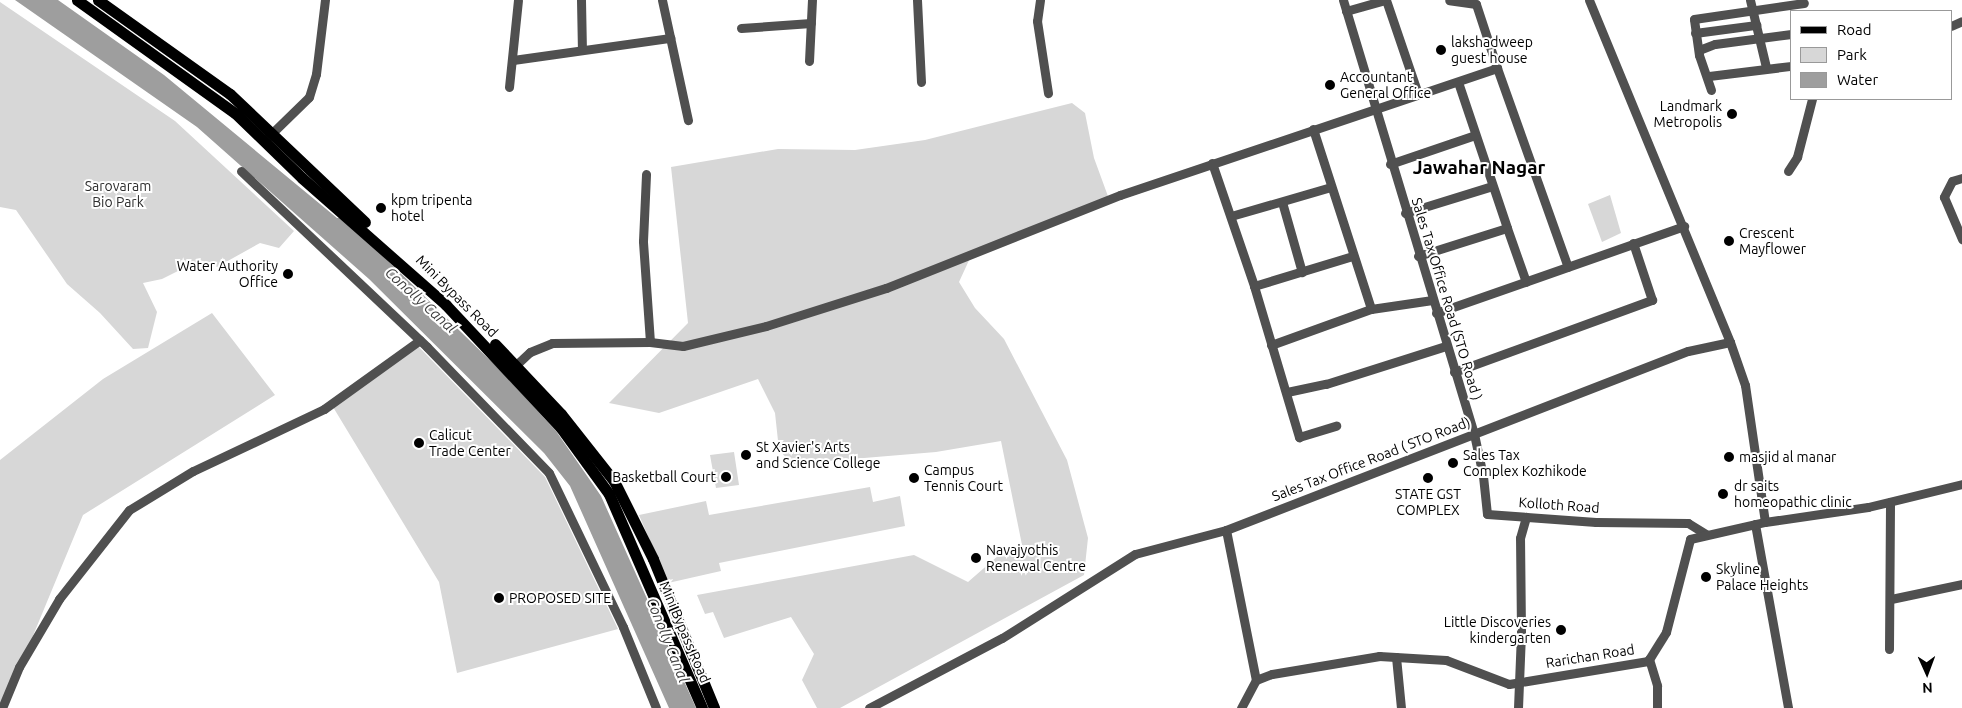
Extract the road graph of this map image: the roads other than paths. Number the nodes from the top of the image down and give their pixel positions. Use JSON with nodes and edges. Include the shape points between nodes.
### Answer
{"nodes":[{"id":1,"x":98,"y":0,"type":"edge"},
{"id":2,"x":325,"y":0,"type":"edge"},
{"id":3,"x":518,"y":0,"type":"edge"},
{"id":4,"x":581,"y":0,"type":"edge"},
{"id":5,"x":662,"y":0,"type":"edge"},
{"id":6,"x":812,"y":0,"type":"edge"},
{"id":7,"x":917,"y":0,"type":"edge"},
{"id":8,"x":1040,"y":0,"type":"edge"},
{"id":9,"x":1343,"y":0,"type":"edge"},
{"id":10,"x":1385,"y":0,"type":"edge"},
{"id":11,"x":1449,"y":0,"type":"edge"},
{"id":12,"x":1589,"y":0,"type":"edge"},
{"id":13,"x":79,"y":1,"type":"edge"},
{"id":14,"x":1476,"y":2,"type":"edge"},
{"id":15,"x":1804,"y":3,"type":"dead end"},
{"id":16,"x":1751,"y":5,"type":"edge"},
{"id":17,"x":1346,"y":12,"type":"junction"},
{"id":18,"x":811,"y":23,"type":"junction"},
{"id":19,"x":1756,"y":25,"type":"junction"},
{"id":20,"x":741,"y":28,"type":"dead end"},
{"id":21,"x":1695,"y":34,"type":"junction"},
{"id":22,"x":1790,"y":34,"type":"edge"},
{"id":23,"x":670,"y":38,"type":"junction"},
{"id":24,"x":1759,"y":39,"type":"junction"},
{"id":25,"x":582,"y":50,"type":"junction"},
{"id":26,"x":1699,"y":50,"type":"junction"},
{"id":27,"x":513,"y":60,"type":"junction"},
{"id":28,"x":809,"y":61,"type":"dead end"},
{"id":29,"x":1790,"y":66,"type":"edge"},
{"id":30,"x":1497,"y":68,"type":"junction"},
{"id":31,"x":1766,"y":68,"type":"junction"},
{"id":32,"x":1709,"y":76,"type":"junction"},
{"id":33,"x":921,"y":82,"type":"dead end"},
{"id":34,"x":1458,"y":82,"type":"junction"},
{"id":35,"x":509,"y":87,"type":"dead end"},
{"id":36,"x":1711,"y":90,"type":"dead end"},
{"id":37,"x":1048,"y":92,"type":"dead end"},
{"id":38,"x":1418,"y":94,"type":"junction"},
{"id":39,"x":1812,"y":100,"type":"edge"},
{"id":40,"x":1374,"y":109,"type":"junction"},
{"id":41,"x":688,"y":120,"type":"dead end"},
{"id":42,"x":1313,"y":129,"type":"junction"},
{"id":43,"x":1475,"y":135,"type":"junction"},
{"id":44,"x":268,"y":137,"type":"junction"},
{"id":45,"x":1212,"y":163,"type":"junction"},
{"id":46,"x":1390,"y":164,"type":"junction"},
{"id":47,"x":241,"y":171,"type":"dead end"},
{"id":48,"x":1788,"y":171,"type":"dead end"},
{"id":49,"x":646,"y":174,"type":"dead end"},
{"id":50,"x":1962,"y":178,"type":"edge"},
{"id":51,"x":1492,"y":186,"type":"junction"},
{"id":52,"x":1331,"y":187,"type":"junction"},
{"id":53,"x":1282,"y":202,"type":"junction"},
{"id":54,"x":1405,"y":213,"type":"junction"},
{"id":55,"x":1231,"y":216,"type":"junction"},
{"id":56,"x":1684,"y":226,"type":"junction"},
{"id":57,"x":1507,"y":228,"type":"junction"},
{"id":58,"x":1962,"y":239,"type":"edge"},
{"id":59,"x":1633,"y":243,"type":"junction"},
{"id":60,"x":1353,"y":256,"type":"junction"},
{"id":61,"x":1418,"y":256,"type":"junction"},
{"id":62,"x":1568,"y":267,"type":"junction"},
{"id":63,"x":1302,"y":272,"type":"junction"},
{"id":64,"x":1526,"y":282,"type":"junction"},
{"id":65,"x":1254,"y":286,"type":"junction"},
{"id":66,"x":1432,"y":300,"type":"junction"},
{"id":67,"x":1371,"y":309,"type":"junction"},
{"id":68,"x":1436,"y":313,"type":"junction"},
{"id":69,"x":420,"y":340,"type":"junction"},
{"id":70,"x":650,"y":342,"type":"junction"},
{"id":71,"x":1730,"y":342,"type":"junction"},
{"id":72,"x":1271,"y":344,"type":"junction"},
{"id":73,"x":1446,"y":346,"type":"junction"},
{"id":74,"x":516,"y":365,"type":"junction"},
{"id":75,"x":1454,"y":372,"type":"junction"},
{"id":76,"x":1287,"y":392,"type":"junction"},
{"id":77,"x":1336,"y":426,"type":"dead end"},
{"id":78,"x":1474,"y":434,"type":"junction"},
{"id":79,"x":1962,"y":484,"type":"edge"},
{"id":80,"x":1890,"y":502,"type":"junction"},
{"id":81,"x":1526,"y":517,"type":"junction"},
{"id":82,"x":1765,"y":522,"type":"junction"},
{"id":83,"x":1755,"y":524,"type":"junction"},
{"id":84,"x":1226,"y":530,"type":"junction"},
{"id":85,"x":1707,"y":534,"type":"junction"},
{"id":86,"x":1962,"y":584,"type":"edge"},
{"id":87,"x":1891,"y":599,"type":"junction"},
{"id":88,"x":1889,"y":649,"type":"dead end"},
{"id":89,"x":1396,"y":657,"type":"junction"},
{"id":90,"x":1649,"y":659,"type":"junction"},
{"id":91,"x":1256,"y":680,"type":"junction"},
{"id":92,"x":1519,"y":682,"type":"junction"},
{"id":93,"x":876,"y":707,"type":"edge"},
{"id":94,"x":2,"y":708,"type":"edge"},
{"id":95,"x":656,"y":708,"type":"edge"},
{"id":96,"x":702,"y":708,"type":"edge"},
{"id":97,"x":714,"y":708,"type":"edge"},
{"id":98,"x":1241,"y":708,"type":"edge"},
{"id":99,"x":1401,"y":708,"type":"edge"},
{"id":100,"x":1518,"y":708,"type":"edge"},
{"id":101,"x":1657,"y":708,"type":"edge"},
{"id":102,"x":1788,"y":708,"type":"edge"}],
"edges":[{"from":1,"to":44,"type":"main road","name":"Mini Bypass Road","via":[[230,94]]},
{"from":2,"to":44,"type":"street","via":[[316,74],[309,97]]},
{"from":3,"to":27,"type":"street"},
{"from":4,"to":25,"type":"street"},
{"from":5,"to":23,"type":"street"},
{"from":6,"to":18,"type":"street"},
{"from":7,"to":33,"type":"street"},
{"from":8,"to":37,"type":"street","via":[[1037,21]]},
{"from":9,"to":17,"type":"street","name":"Sales Tax Office Road (STO Road )"},
{"from":10,"to":17,"type":"street"},
{"from":10,"to":38,"type":"street"},
{"from":11,"to":14,"type":"street"},
{"from":12,"to":56,"type":"street"},
{"from":13,"to":44,"type":"main road","name":"Mini Bypass Road"},
{"from":14,"to":30,"type":"street"},
{"from":15,"to":16,"type":"street"},
{"from":16,"to":19,"type":"street"},
{"from":16,"to":21,"type":"street","via":[[1694,19]]},
{"from":17,"to":40,"type":"street","name":"Sales Tax Office Road (STO Road )"},
{"from":18,"to":20,"type":"street"},
{"from":18,"to":28,"type":"street"},
{"from":19,"to":21,"type":"street"},
{"from":19,"to":24,"type":"street"},
{"from":21,"to":26,"type":"street"},
{"from":22,"to":24,"type":"street"},
{"from":23,"to":25,"type":"street"},
{"from":23,"to":41,"type":"street"},
{"from":24,"to":26,"type":"street","via":[[1715,44]]},
{"from":24,"to":31,"type":"street"},
{"from":25,"to":27,"type":"street"},
{"from":26,"to":32,"type":"street"},
{"from":27,"to":35,"type":"street"},
{"from":29,"to":31,"type":"street"},
{"from":30,"to":34,"type":"street"},
{"from":30,"to":62,"type":"street"},
{"from":31,"to":32,"type":"street"},
{"from":32,"to":36,"type":"street"},
{"from":34,"to":38,"type":"street"},
{"from":34,"to":43,"type":"street"},
{"from":38,"to":40,"type":"street"},
{"from":39,"to":48,"type":"street","via":[[1797,157]]},
{"from":40,"to":42,"type":"street"},
{"from":40,"to":46,"type":"street","name":"Sales Tax Office Road (STO Road )"},
{"from":42,"to":45,"type":"street"},
{"from":42,"to":52,"type":"street"},
{"from":43,"to":46,"type":"street"},
{"from":43,"to":51,"type":"street"},
{"from":44,"to":74,"type":"main road","name":"Mini Bypass Road"},
{"from":44,"to":96,"type":"main road","name":"Mini Bypass Road","via":[[446,305],[561,428],[610,494]]},
{"from":45,"to":55,"type":"street"},
{"from":45,"to":70,"type":"street","via":[[1120,194],[886,288],[766,326],[683,346]]},
{"from":46,"to":54,"type":"street","name":"Sales Tax Office Road (STO Road )"},
{"from":47,"to":69,"type":"street"},
{"from":49,"to":70,"type":"street","via":[[643,241]]},
{"from":50,"to":58,"type":"street","via":[[1952,181],[1944,197]]},
{"from":51,"to":54,"type":"street"},
{"from":51,"to":57,"type":"street"},
{"from":52,"to":53,"type":"street"},
{"from":52,"to":60,"type":"street"},
{"from":53,"to":55,"type":"street"},
{"from":53,"to":63,"type":"street"},
{"from":54,"to":61,"type":"street","name":"Sales Tax Office Road (STO Road )"},
{"from":55,"to":65,"type":"street"},
{"from":56,"to":59,"type":"street"},
{"from":56,"to":71,"type":"street"},
{"from":57,"to":61,"type":"street"},
{"from":57,"to":64,"type":"street"},
{"from":59,"to":62,"type":"street"},
{"from":59,"to":75,"type":"street","via":[[1652,300]]},
{"from":60,"to":63,"type":"street"},
{"from":60,"to":67,"type":"street"},
{"from":61,"to":66,"type":"street","name":"Sales Tax Office Road (STO Road )"},
{"from":62,"to":64,"type":"street"},
{"from":63,"to":65,"type":"street"},
{"from":64,"to":68,"type":"street"},
{"from":65,"to":72,"type":"street"},
{"from":66,"to":67,"type":"street"},
{"from":66,"to":68,"type":"street","name":"Sales Tax Office Road (STO Road )"},
{"from":67,"to":72,"type":"street"},
{"from":68,"to":73,"type":"street","name":"Sales Tax Office Road (STO Road )"},
{"from":69,"to":94,"type":"street","via":[[324,409],[193,470],[129,510],[59,599],[19,667]]},
{"from":69,"to":95,"type":"street","via":[[549,473],[623,627]]},
{"from":70,"to":74,"type":"street","via":[[552,343],[530,352]]},
{"from":71,"to":78,"type":"street","name":"Sales Tax Office Road ( STO Road)","via":[[1688,351]]},
{"from":71,"to":82,"type":"street","via":[[1745,385]]},
{"from":72,"to":76,"type":"street"},
{"from":73,"to":75,"type":"street","name":"Sales Tax Office Road (STO Road )"},
{"from":73,"to":76,"type":"street","via":[[1326,384]]},
{"from":74,"to":97,"type":"main road","name":"Mini Bypass Road","via":[[561,414],[614,481],[653,560]]},
{"from":75,"to":78,"type":"street","name":"Sales Tax Office Road (STO Road )"},
{"from":76,"to":77,"type":"street","via":[[1299,437]]},
{"from":78,"to":81,"type":"street","name":"Kolloth Road","via":[[1487,514]]},
{"from":78,"to":84,"type":"street","name":"Sales Tax Office Road ( STO Road)"},
{"from":79,"to":80,"type":"street","name":"Rarichan Road"},
{"from":80,"to":82,"type":"street","name":"Rarichan Road","via":[[1806,518]]},
{"from":80,"to":87,"type":"street"},
{"from":81,"to":85,"type":"street","name":"Kolloth Road","via":[[1688,523]]},
{"from":81,"to":92,"type":"street","via":[[1520,538]]},
{"from":82,"to":83,"type":"street","name":"Rarichan Road"},
{"from":83,"to":85,"type":"street","name":"Rarichan Road"},
{"from":83,"to":102,"type":"street"},
{"from":84,"to":91,"type":"street"},
{"from":84,"to":93,"type":"street","name":"Sales Tax Office Road ( STO Road)","via":[[1134,554],[1002,638]]},
{"from":85,"to":90,"type":"street","name":"Rarichan Road","via":[[1690,538],[1666,632]]},
{"from":86,"to":87,"type":"street"},
{"from":87,"to":88,"type":"street"},
{"from":89,"to":91,"type":"street","name":"Rarichan Road","via":[[1379,656],[1272,674]]},
{"from":89,"to":92,"type":"street","name":"Rarichan Road","via":[[1446,660],[1509,684]]},
{"from":89,"to":99,"type":"street"},
{"from":90,"to":92,"type":"street","name":"Rarichan Road"},
{"from":90,"to":101,"type":"street","via":[[1657,686]]},
{"from":91,"to":98,"type":"street"},
{"from":92,"to":100,"type":"street"}]}
